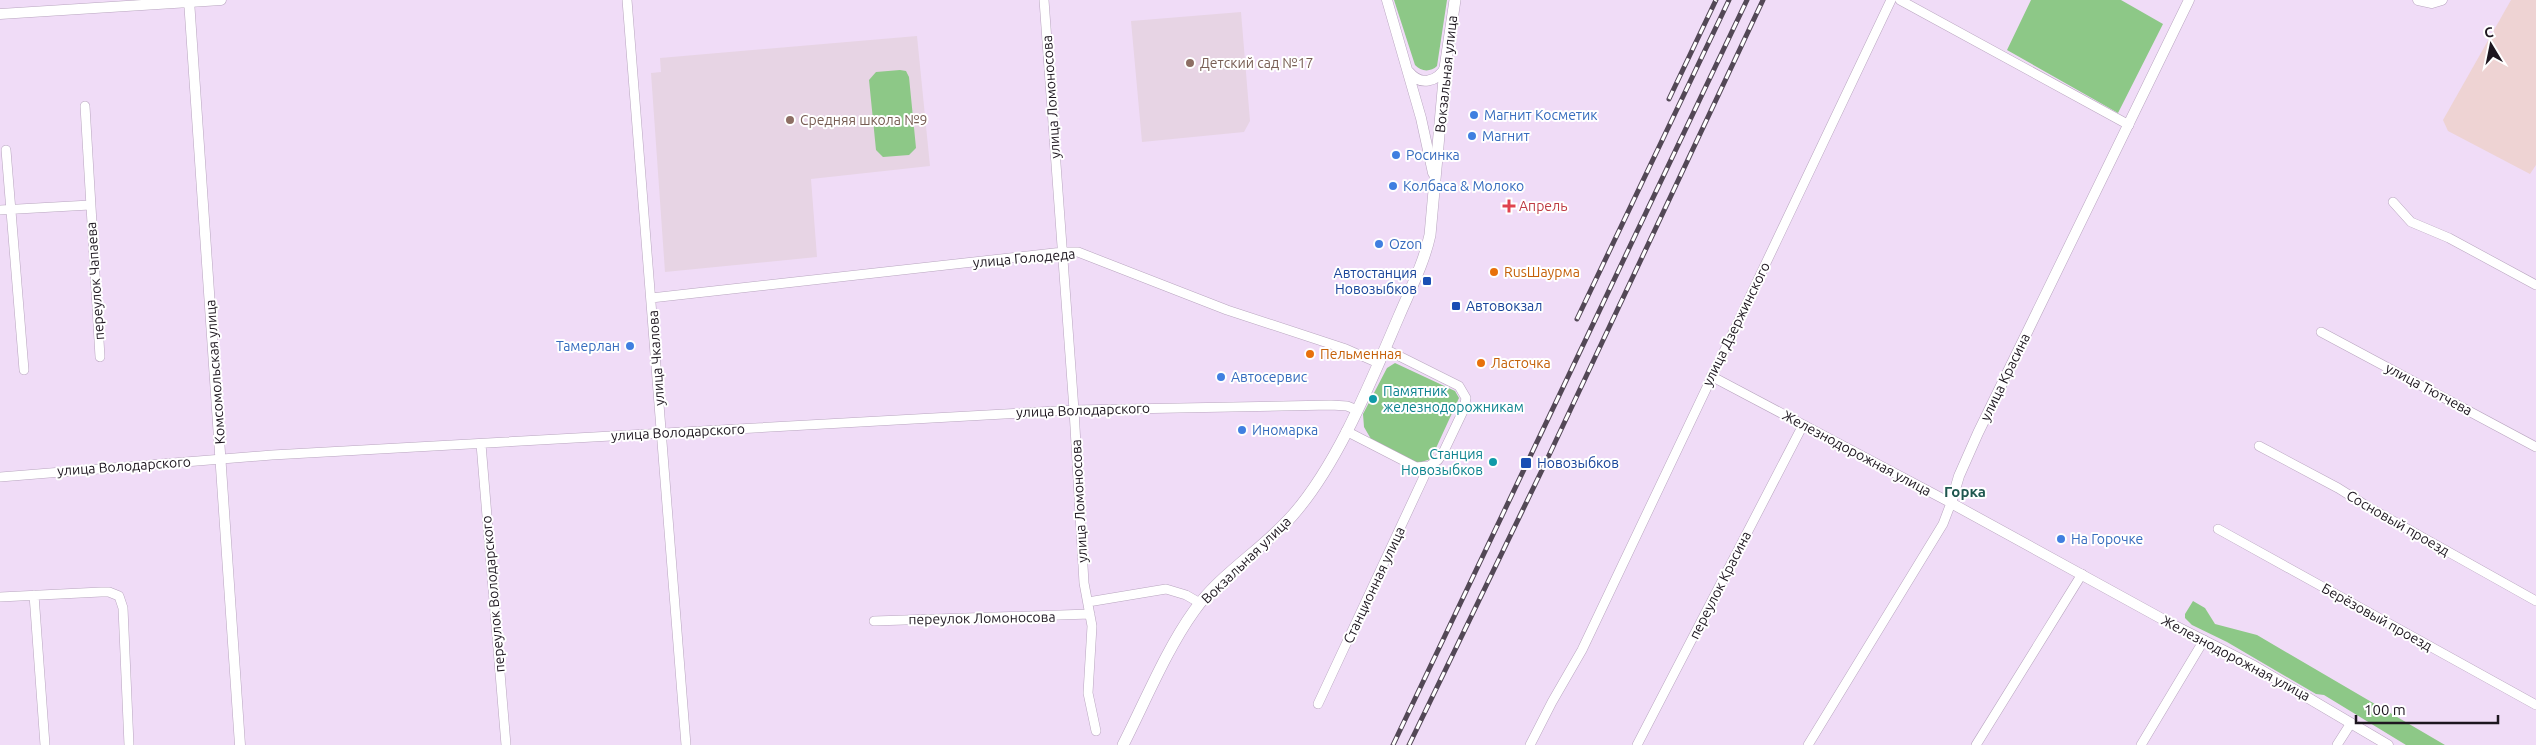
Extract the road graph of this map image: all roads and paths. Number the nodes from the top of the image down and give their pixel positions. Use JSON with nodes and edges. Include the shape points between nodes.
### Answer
{"nodes":[{"id":1,"x":221,"y":0,"type":"edge"},
{"id":2,"x":627,"y":0,"type":"edge"},
{"id":3,"x":1044,"y":0,"type":"edge"},
{"id":4,"x":1386,"y":0,"type":"edge"},
{"id":5,"x":1455,"y":0,"type":"edge"},
{"id":6,"x":1891,"y":0,"type":"edge"},
{"id":7,"x":1900,"y":0,"type":"edge"},
{"id":8,"x":2189,"y":0,"type":"edge"},
{"id":9,"x":2418,"y":0,"type":"edge"},
{"id":10,"x":2442,"y":0,"type":"edge"},
{"id":11,"x":189,"y":1,"type":"edge"},
{"id":12,"x":0,"y":14,"type":"edge"},
{"id":13,"x":1408,"y":68,"type":"junction"},
{"id":14,"x":1445,"y":68,"type":"junction"},
{"id":15,"x":85,"y":106,"type":"dead end"},
{"id":16,"x":2129,"y":125,"type":"junction"},
{"id":17,"x":6,"y":150,"type":"dead end"},
{"id":18,"x":1435,"y":196,"type":"junction"},
{"id":19,"x":2393,"y":202,"type":"dead end"},
{"id":20,"x":90,"y":205,"type":"junction"},
{"id":21,"x":0,"y":210,"type":"edge"},
{"id":22,"x":10,"y":210,"type":"junction"},
{"id":23,"x":1063,"y":252,"type":"junction"},
{"id":24,"x":2536,"y":285,"type":"edge"},
{"id":25,"x":651,"y":298,"type":"junction"},
{"id":26,"x":2321,"y":332,"type":"dead end"},
{"id":27,"x":1385,"y":349,"type":"junction"},
{"id":28,"x":100,"y":357,"type":"dead end"},
{"id":29,"x":1378,"y":363,"type":"junction"},
{"id":30,"x":24,"y":370,"type":"dead end"},
{"id":31,"x":1711,"y":376,"type":"junction"},
{"id":32,"x":1074,"y":410,"type":"junction"},
{"id":33,"x":1357,"y":410,"type":"junction"},
{"id":34,"x":1803,"y":424,"type":"junction"},
{"id":35,"x":1346,"y":431,"type":"junction"},
{"id":36,"x":661,"y":433,"type":"junction"},
{"id":37,"x":480,"y":444,"type":"junction"},
{"id":38,"x":2259,"y":446,"type":"dead end"},
{"id":39,"x":2536,"y":447,"type":"edge"},
{"id":40,"x":221,"y":459,"type":"junction"},
{"id":41,"x":1429,"y":466,"type":"junction"},
{"id":42,"x":0,"y":477,"type":"edge"},
{"id":43,"x":1951,"y":503,"type":"junction"},
{"id":44,"x":2218,"y":529,"type":"dead end"},
{"id":45,"x":2082,"y":574,"type":"junction"},
{"id":46,"x":34,"y":595,"type":"junction"},
{"id":47,"x":0,"y":597,"type":"edge"},
{"id":48,"x":2536,"y":601,"type":"edge"},
{"id":49,"x":1088,"y":602,"type":"junction"},
{"id":50,"x":1200,"y":603,"type":"junction"},
{"id":51,"x":1090,"y":614,"type":"junction"},
{"id":52,"x":874,"y":621,"type":"dead end"},
{"id":53,"x":2204,"y":640,"type":"junction"},
{"id":54,"x":1318,"y":704,"type":"dead end"},
{"id":55,"x":2536,"y":705,"type":"edge"},
{"id":56,"x":2351,"y":723,"type":"junction"},
{"id":57,"x":1096,"y":730,"type":"dead end"},
{"id":58,"x":45,"y":745,"type":"edge"},
{"id":59,"x":129,"y":745,"type":"edge"},
{"id":60,"x":240,"y":745,"type":"edge"},
{"id":61,"x":506,"y":745,"type":"edge"},
{"id":62,"x":686,"y":745,"type":"edge"},
{"id":63,"x":1123,"y":745,"type":"edge"},
{"id":64,"x":1530,"y":745,"type":"edge"},
{"id":65,"x":1637,"y":745,"type":"edge"},
{"id":66,"x":1808,"y":745,"type":"edge"},
{"id":67,"x":1976,"y":745,"type":"edge"},
{"id":68,"x":2141,"y":745,"type":"edge"},
{"id":69,"x":2337,"y":745,"type":"edge"},
{"id":70,"x":2388,"y":745,"type":"edge"}],
"edges":[{"from":1,"to":11,"type":"street"},
{"from":2,"to":25,"type":"street","name":"улица Чкалова"},
{"from":3,"to":23,"type":"street","name":"улица Ломоносова"},
{"from":4,"to":13,"type":"street"},
{"from":5,"to":14,"type":"main road","name":"Вокзальная улица"},
{"from":6,"to":31,"type":"street","name":"улица Дзержинского"},
{"from":7,"to":16,"type":"street"},
{"from":8,"to":16,"type":"street","name":"улица Красина"},
{"from":9,"to":10,"type":"street","via":[[2432,3]]},
{"from":11,"to":12,"type":"street"},
{"from":11,"to":40,"type":"street","name":"Комсомольская улица"},
{"from":13,"to":14,"type":"street","via":[[1416,78],[1425,81],[1437,78]]},
{"from":13,"to":18,"type":"street","via":[[1430,152]]},
{"from":14,"to":18,"type":"main road","name":"Вокзальная улица"},
{"from":15,"to":20,"type":"street","name":"переулок Чапаева"},
{"from":16,"to":43,"type":"street","name":"улица Красина","via":[[1971,446]]},
{"from":17,"to":22,"type":"street"},
{"from":18,"to":27,"type":"main road","name":"Вокзальная улица","via":[[1426,250]]},
{"from":19,"to":24,"type":"street","via":[[2411,222],[2449,238]]},
{"from":20,"to":22,"type":"street","name":"переулок Чапаева"},
{"from":20,"to":28,"type":"street","name":"переулок Чапаева"},
{"from":21,"to":22,"type":"street","name":"переулок Чапаева"},
{"from":22,"to":30,"type":"street"},
{"from":23,"to":25,"type":"street","name":"улица Голодеда"},
{"from":23,"to":29,"type":"street","name":"улица Голодеда","via":[[1091,256],[1227,310]]},
{"from":23,"to":32,"type":"street","name":"улица Ломоносова"},
{"from":25,"to":36,"type":"street","name":"улица Чкалова"},
{"from":26,"to":39,"type":"street","name":"улица Тютчева"},
{"from":27,"to":29,"type":"main road","name":"Вокзальная улица"},
{"from":27,"to":41,"type":"street","via":[[1459,386],[1466,398],[1443,453]]},
{"from":29,"to":33,"type":"main road","name":"Вокзальная улица"},
{"from":31,"to":34,"type":"street","name":"Железнодорожная улица"},
{"from":31,"to":64,"type":"street","name":"улица Дзержинского","via":[[1582,650]]},
{"from":32,"to":33,"type":"street","name":"улица Володарского","via":[[1331,405]]},
{"from":32,"to":36,"type":"street","name":"улица Володарского"},
{"from":32,"to":49,"type":"street","name":"улица Ломоносова","via":[[1084,583]]},
{"from":33,"to":35,"type":"main road","name":"Вокзальная улица"},
{"from":34,"to":43,"type":"street","name":"Железнодорожная улица"},
{"from":34,"to":65,"type":"street","name":"переулок Красина"},
{"from":35,"to":41,"type":"street","via":[[1416,467]]},
{"from":35,"to":50,"type":"main road","name":"Вокзальная улица","via":[[1322,474],[1293,515]]},
{"from":36,"to":37,"type":"street","name":"улица Володарского"},
{"from":36,"to":62,"type":"street","name":"улица Чкалова"},
{"from":37,"to":40,"type":"street","name":"улица Володарского"},
{"from":37,"to":61,"type":"street","name":"переулок Володарского"},
{"from":38,"to":48,"type":"street","name":"Сосновый проезд"},
{"from":40,"to":42,"type":"street","name":"улица Володарского"},
{"from":40,"to":60,"type":"street","name":"Комсомольская улица"},
{"from":41,"to":54,"type":"street","name":"Станционная улица"},
{"from":43,"to":45,"type":"street","name":"Железнодорожная улица"},
{"from":43,"to":66,"type":"street","name":"улица Красина","via":[[1943,524]]},
{"from":44,"to":55,"type":"street","name":"Берёзовый проезд"},
{"from":45,"to":53,"type":"street","name":"Железнодорожная улица"},
{"from":45,"to":67,"type":"street"},
{"from":46,"to":47,"type":"street"},
{"from":46,"to":58,"type":"street"},
{"from":46,"to":59,"type":"street","via":[[109,592],[119,596],[123,608]]},
{"from":49,"to":50,"type":"street","via":[[1166,588]]},
{"from":49,"to":51,"type":"street","name":"улица Ломоносова"},
{"from":50,"to":63,"type":"main road","name":"Вокзальная улица","via":[[1184,626]]},
{"from":51,"to":52,"type":"street","name":"переулок Ломоносова"},
{"from":51,"to":57,"type":"street","name":"улица Ломоносова","via":[[1092,645],[1088,693]]},
{"from":53,"to":56,"type":"street","name":"Железнодорожная улица"},
{"from":53,"to":68,"type":"street"},
{"from":56,"to":69,"type":"street"},
{"from":56,"to":70,"type":"street","name":"Железнодорожная улица"}]}
